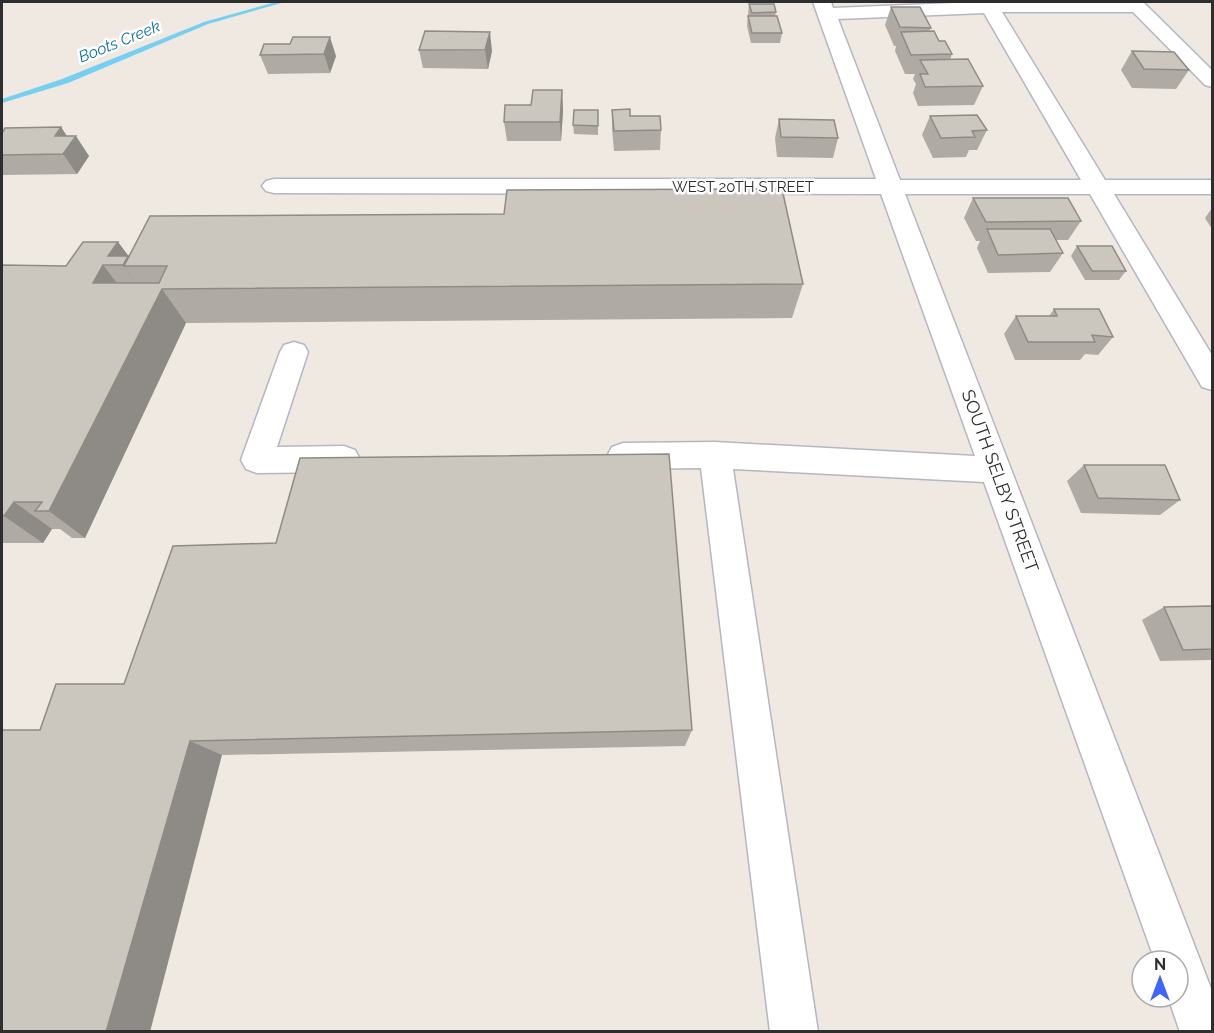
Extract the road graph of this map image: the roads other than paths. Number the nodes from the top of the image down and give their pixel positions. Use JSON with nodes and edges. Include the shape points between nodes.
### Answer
{"nodes":[{"id":1,"x":989,"y":4,"type":"edge"},
{"id":2,"x":1136,"y":4,"type":"edge"},
{"id":3,"x":825,"y":8,"type":"edge"},
{"id":4,"x":1212,"y":81,"type":"edge"},
{"id":5,"x":274,"y":186,"type":"dead end"},
{"id":6,"x":1099,"y":187,"type":"junction"},
{"id":7,"x":1212,"y":187,"type":"edge"},
{"id":8,"x":891,"y":188,"type":"junction"},
{"id":9,"x":294,"y":352,"type":"dead end"},
{"id":10,"x":1212,"y":379,"type":"edge"},
{"id":11,"x":715,"y":455,"type":"junction"},
{"id":12,"x":596,"y":456,"type":"edge"},
{"id":13,"x":371,"y":459,"type":"edge"},
{"id":14,"x":996,"y":470,"type":"junction"},
{"id":15,"x":1174,"y":949,"type":"edge"},
{"id":16,"x":1190,"y":994,"type":"edge"},
{"id":17,"x":794,"y":1032,"type":"edge"},
{"id":18,"x":1204,"y":1032,"type":"edge"}],
"edges":[{"from":1,"to":2,"type":"street"},
{"from":1,"to":3,"type":"street"},
{"from":1,"to":6,"type":"street"},
{"from":2,"to":4,"type":"street"},
{"from":3,"to":8,"type":"street","name":"SOUTH SELBY STREET"},
{"from":5,"to":8,"type":"street","name":"WEST 20TH STREET"},
{"from":6,"to":7,"type":"street","name":"WEST 20TH STREET"},
{"from":6,"to":8,"type":"street","name":"WEST 20TH STREET"},
{"from":6,"to":10,"type":"street"},
{"from":8,"to":14,"type":"street","name":"SOUTH SELBY STREET"},
{"from":9,"to":13,"type":"street","via":[[257,460]]},
{"from":11,"to":12,"type":"street"},
{"from":11,"to":14,"type":"street"},
{"from":11,"to":17,"type":"street"},
{"from":14,"to":15,"type":"street","name":"SOUTH SELBY STREET"},
{"from":16,"to":18,"type":"street","name":"SOUTH SELBY STREET"}]}
